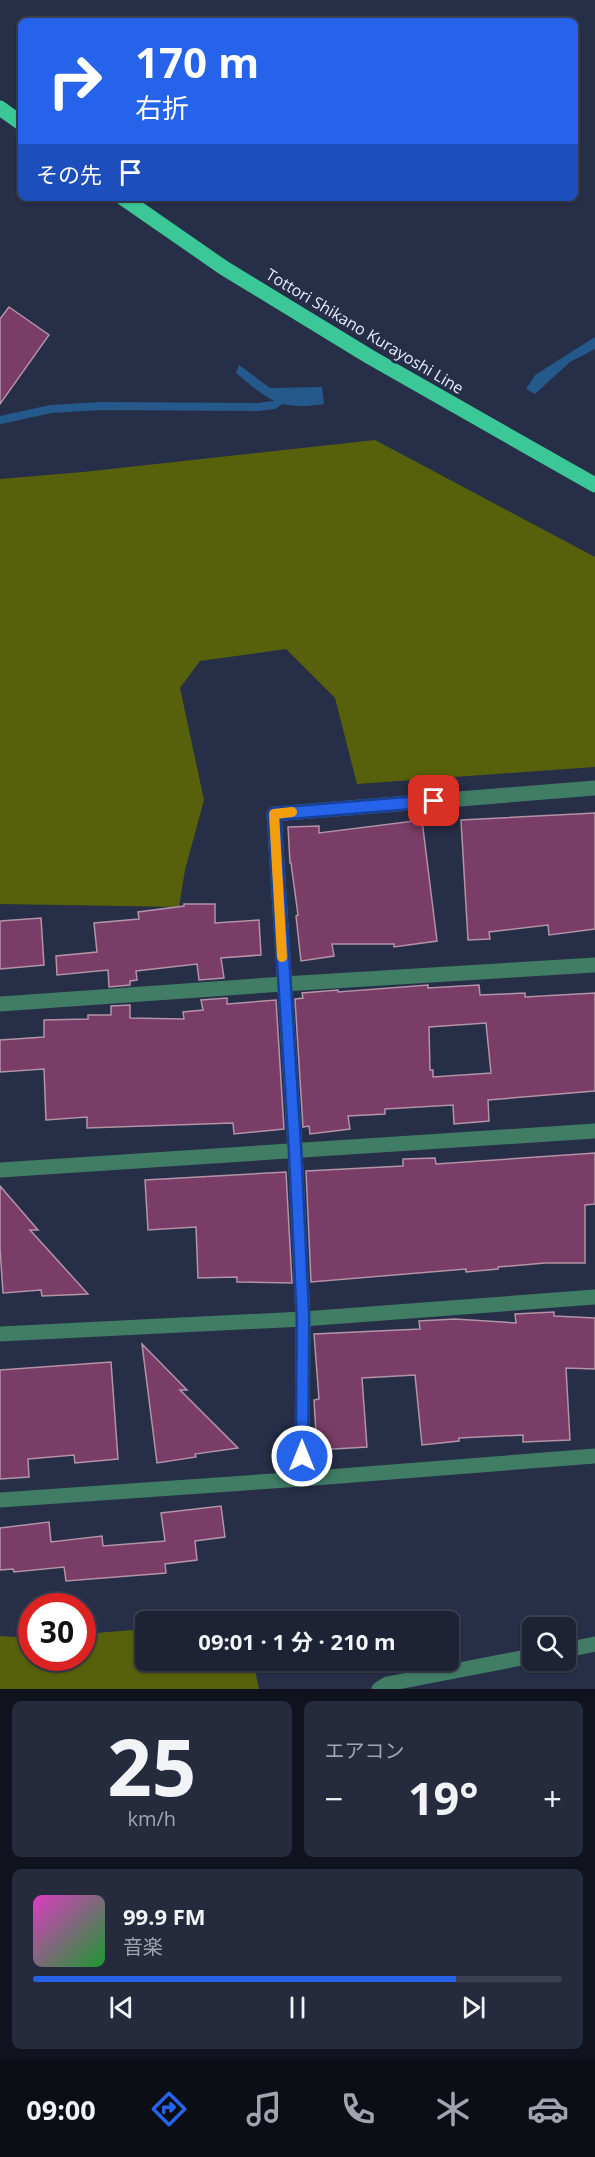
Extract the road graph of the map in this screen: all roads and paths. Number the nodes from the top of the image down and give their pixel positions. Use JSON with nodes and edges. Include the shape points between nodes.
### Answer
{"nodes":[{"id":1,"x":0,"y":108,"type":"edge"},
{"id":2,"x":18,"y":121,"type":"edge"},
{"id":3,"x":127,"y":201,"type":"edge"},
{"id":4,"x":595,"y":485,"type":"edge"},
{"id":5,"x":595,"y":788,"type":"edge"},
{"id":6,"x":595,"y":965,"type":"edge"},
{"id":7,"x":283,"y":984,"type":"junction"},
{"id":8,"x":0,"y":1004,"type":"edge"},
{"id":9,"x":595,"y":1131,"type":"edge"},
{"id":10,"x":295,"y":1149,"type":"junction"},
{"id":11,"x":0,"y":1170,"type":"edge"},
{"id":12,"x":595,"y":1297,"type":"edge"},
{"id":13,"x":303,"y":1318,"type":"junction"},
{"id":14,"x":0,"y":1334,"type":"edge"},
{"id":15,"x":595,"y":1456,"type":"edge"},
{"id":16,"x":302,"y":1479,"type":"junction"},
{"id":17,"x":0,"y":1500,"type":"edge"},
{"id":18,"x":595,"y":1644,"type":"edge"},
{"id":19,"x":576,"y":1648,"type":"edge"},
{"id":20,"x":522,"y":1658,"type":"edge"},
{"id":21,"x":379,"y":1689,"type":"edge"}],
"edges":[{"from":1,"to":2,"type":"main road"},
{"from":3,"to":4,"type":"main road","name":"Tottori Shikano Kurayoshi Line","via":[[224,268],[369,357]]},
{"from":5,"to":7,"type":"street","via":[[274,814]]},
{"from":6,"to":7,"type":"street"},
{"from":7,"to":8,"type":"street"},
{"from":7,"to":10,"type":"street"},
{"from":9,"to":10,"type":"street"},
{"from":10,"to":11,"type":"street"},
{"from":10,"to":13,"type":"street"},
{"from":12,"to":13,"type":"street"},
{"from":13,"to":14,"type":"street"},
{"from":13,"to":16,"type":"street"},
{"from":15,"to":16,"type":"street"},
{"from":16,"to":17,"type":"street"},
{"from":18,"to":19,"type":"street"},
{"from":20,"to":21,"type":"street","via":[[387,1684]]}]}
